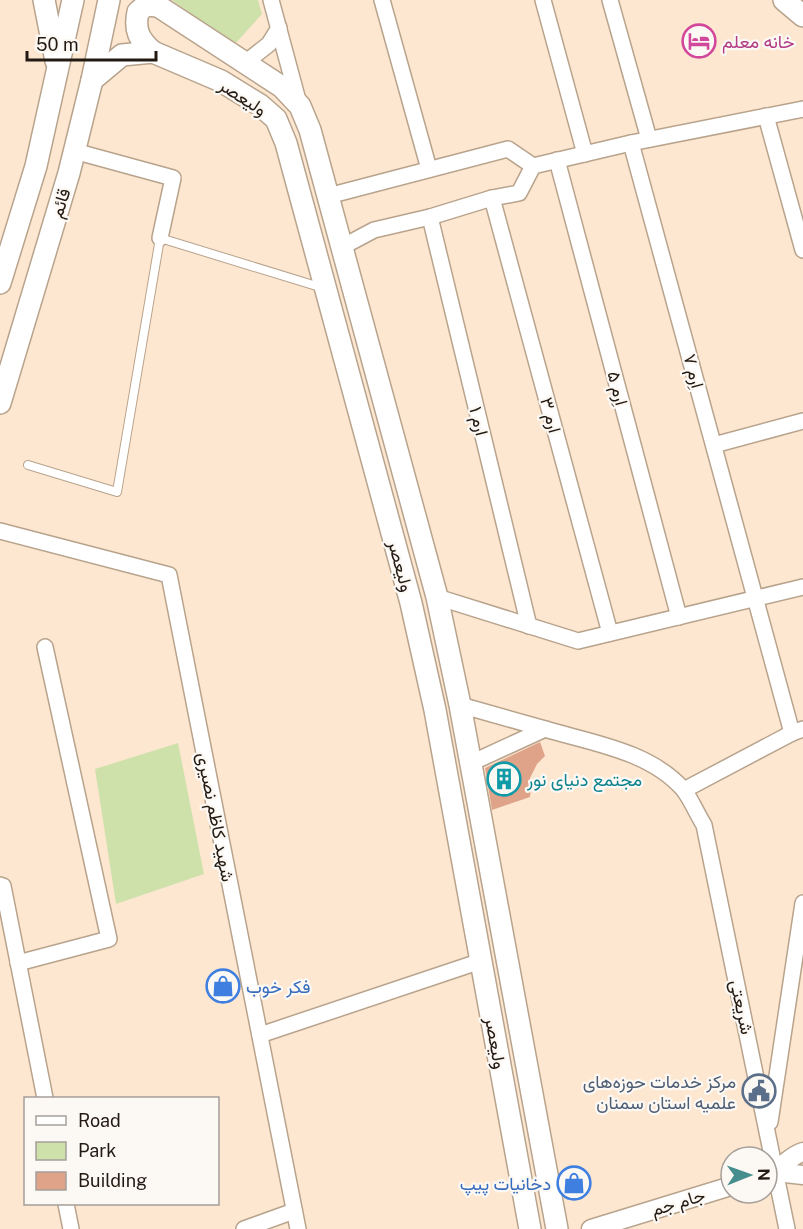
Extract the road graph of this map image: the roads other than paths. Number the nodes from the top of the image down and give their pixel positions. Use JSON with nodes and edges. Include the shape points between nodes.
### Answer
{"nodes":[{"id":1,"x":44,"y":0,"type":"edge"},
{"id":2,"x":73,"y":0,"type":"edge"},
{"id":3,"x":109,"y":0,"type":"edge"},
{"id":4,"x":271,"y":0,"type":"edge"},
{"id":5,"x":382,"y":0,"type":"edge"},
{"id":6,"x":543,"y":0,"type":"edge"},
{"id":7,"x":610,"y":0,"type":"edge"},
{"id":8,"x":784,"y":0,"type":"edge"},
{"id":9,"x":156,"y":3,"type":"edge"},
{"id":10,"x":803,"y":16,"type":"edge"},
{"id":11,"x":279,"y":28,"type":"junction"},
{"id":12,"x":153,"y":51,"type":"junction"},
{"id":13,"x":245,"y":63,"type":"junction"},
{"id":14,"x":58,"y":71,"type":"junction"},
{"id":15,"x":92,"y":80,"type":"junction"},
{"id":16,"x":300,"y":106,"type":"junction"},
{"id":17,"x":803,"y":109,"type":"edge"},
{"id":18,"x":766,"y":116,"type":"junction"},
{"id":19,"x":650,"y":139,"type":"junction"},
{"id":20,"x":632,"y":143,"type":"junction"},
{"id":21,"x":74,"y":151,"type":"junction"},
{"id":22,"x":585,"y":154,"type":"junction"},
{"id":23,"x":557,"y":160,"type":"junction"},
{"id":24,"x":533,"y":166,"type":"junction"},
{"id":25,"x":429,"y":169,"type":"junction"},
{"id":26,"x":328,"y":196,"type":"junction"},
{"id":27,"x":492,"y":198,"type":"junction"},
{"id":28,"x":430,"y":217,"type":"junction"},
{"id":29,"x":160,"y":238,"type":"junction"},
{"id":30,"x":342,"y":247,"type":"junction"},
{"id":31,"x":803,"y":250,"type":"edge"},
{"id":32,"x":0,"y":283,"type":"edge"},
{"id":33,"x":327,"y":289,"type":"junction"},
{"id":34,"x":0,"y":403,"type":"edge"},
{"id":35,"x":803,"y":421,"type":"edge"},
{"id":36,"x":714,"y":445,"type":"junction"},
{"id":37,"x":28,"y":465,"type":"dead end"},
{"id":38,"x":0,"y":531,"type":"edge"},
{"id":39,"x":803,"y":587,"type":"edge"},
{"id":40,"x":436,"y":597,"type":"junction"},
{"id":41,"x":756,"y":598,"type":"junction"},
{"id":42,"x":679,"y":617,"type":"junction"},
{"id":43,"x":529,"y":626,"type":"junction"},
{"id":44,"x":610,"y":633,"type":"junction"},
{"id":45,"x":45,"y":647,"type":"dead end"},
{"id":46,"x":460,"y":705,"type":"junction"},
{"id":47,"x":435,"y":710,"type":"junction"},
{"id":48,"x":545,"y":729,"type":"junction"},
{"id":49,"x":797,"y":731,"type":"edge"},
{"id":50,"x":471,"y":764,"type":"junction"},
{"id":51,"x":446,"y":769,"type":"junction"},
{"id":52,"x":684,"y":790,"type":"junction"},
{"id":53,"x":2,"y":885,"type":"edge"},
{"id":54,"x":803,"y":903,"type":"edge"},
{"id":55,"x":481,"y":961,"type":"junction"},
{"id":56,"x":18,"y":963,"type":"junction"},
{"id":57,"x":260,"y":1035,"type":"junction"},
{"id":58,"x":45,"y":1097,"type":"edge"},
{"id":59,"x":768,"y":1134,"type":"junction"},
{"id":60,"x":769,"y":1145,"type":"edge"},
{"id":61,"x":803,"y":1152,"type":"edge"},
{"id":62,"x":779,"y":1167,"type":"edge"},
{"id":63,"x":779,"y":1174,"type":"edge"},
{"id":64,"x":803,"y":1175,"type":"edge"},
{"id":65,"x":719,"y":1190,"type":"edge"},
{"id":66,"x":779,"y":1201,"type":"edge"},
{"id":67,"x":66,"y":1205,"type":"edge"},
{"id":68,"x":294,"y":1211,"type":"junction"},
{"id":69,"x":71,"y":1229,"type":"edge"},
{"id":70,"x":244,"y":1229,"type":"edge"},
{"id":71,"x":298,"y":1229,"type":"edge"},
{"id":72,"x":530,"y":1229,"type":"edge"},
{"id":73,"x":557,"y":1229,"type":"edge"},
{"id":74,"x":591,"y":1229,"type":"edge"},
{"id":75,"x":787,"y":1229,"type":"edge"}],
"edges":[{"from":1,"to":14,"type":"main road"},
{"from":2,"to":14,"type":"main road","name":"قائم"},
{"from":3,"to":15,"type":"main road","name":"قائم"},
{"from":4,"to":11,"type":"street"},
{"from":5,"to":25,"type":"street"},
{"from":6,"to":22,"type":"street"},
{"from":7,"to":19,"type":"street"},
{"from":8,"to":10,"type":"main road"},
{"from":9,"to":12,"type":"main road","via":[[138,12],[135,23],[139,38]]},
{"from":9,"to":13,"type":"main road","name":"ولیعصر"},
{"from":11,"to":13,"type":"street","via":[[269,44]]},
{"from":11,"to":16,"type":"street"},
{"from":12,"to":15,"type":"main road","via":[[122,55]]},
{"from":12,"to":33,"type":"main road","name":"ولیعصر","via":[[221,81],[276,119]]},
{"from":13,"to":16,"type":"main road","name":"ولیعصر","via":[[282,87]]},
{"from":14,"to":32,"type":"main road","name":"قائم","via":[[36,166]]},
{"from":15,"to":21,"type":"main road","name":"قائم"},
{"from":16,"to":26,"type":"main road","name":"ولیعصر"},
{"from":17,"to":18,"type":"street"},
{"from":18,"to":19,"type":"street"},
{"from":18,"to":31,"type":"street"},
{"from":19,"to":20,"type":"street"},
{"from":20,"to":22,"type":"street"},
{"from":20,"to":36,"type":"street","name":"اِرم ۷"},
{"from":21,"to":29,"type":"street","via":[[173,177]]},
{"from":21,"to":34,"type":"main road","name":"قائم"},
{"from":22,"to":23,"type":"street"},
{"from":23,"to":24,"type":"street"},
{"from":23,"to":42,"type":"street","name":"اِرم ۵"},
{"from":24,"to":25,"type":"street","via":[[508,149]]},
{"from":24,"to":27,"type":"street","via":[[519,193]]},
{"from":25,"to":26,"type":"street"},
{"from":26,"to":30,"type":"main road","name":"ولیعصر"},
{"from":27,"to":28,"type":"street"},
{"from":27,"to":44,"type":"street","name":"ارم ۳"},
{"from":28,"to":30,"type":"street","via":[[374,230]]},
{"from":28,"to":43,"type":"street","name":"ارم ۱"},
{"from":29,"to":33,"type":"lane"},
{"from":29,"to":37,"type":"lane","via":[[117,492]]},
{"from":30,"to":40,"type":"main road","name":"ولیعصر"},
{"from":33,"to":47,"type":"main road","name":"ولیعصر","via":[[411,603]]},
{"from":35,"to":36,"type":"street"},
{"from":36,"to":41,"type":"street","name":"اِرم ۷"},
{"from":38,"to":57,"type":"street","name":"شهید کاظم نصیری","via":[[169,575]]},
{"from":39,"to":41,"type":"street"},
{"from":40,"to":43,"type":"street"},
{"from":40,"to":46,"type":"main road","name":"ولیعصر"},
{"from":41,"to":42,"type":"street"},
{"from":41,"to":49,"type":"street","name":"اِرم ۷"},
{"from":42,"to":44,"type":"street"},
{"from":43,"to":44,"type":"street","via":[[578,641]]},
{"from":45,"to":56,"type":"street","via":[[109,939]]},
{"from":46,"to":47,"type":"main road"},
{"from":46,"to":48,"type":"street","name":"شریعتی"},
{"from":46,"to":50,"type":"main road","name":"ولیعصر"},
{"from":47,"to":51,"type":"main road","name":"ولیعصر"},
{"from":48,"to":50,"type":"street"},
{"from":48,"to":52,"type":"street","name":"شریعتی","via":[[629,754],[661,769]]},
{"from":49,"to":52,"type":"street"},
{"from":50,"to":51,"type":"main road"},
{"from":50,"to":73,"type":"main road","name":"ولیعصر"},
{"from":51,"to":55,"type":"main road","name":"ولیعصر"},
{"from":52,"to":59,"type":"street","name":"شریعتی","via":[[704,825]]},
{"from":53,"to":56,"type":"street"},
{"from":54,"to":59,"type":"street"},
{"from":55,"to":57,"type":"street"},
{"from":55,"to":72,"type":"main road","name":"ولیعصر"},
{"from":56,"to":58,"type":"street"},
{"from":57,"to":68,"type":"street","name":"شهید کاظم نصیری"},
{"from":59,"to":60,"type":"street","name":"شریعتی"},
{"from":61,"to":62,"type":"street"},
{"from":63,"to":64,"type":"street"},
{"from":65,"to":74,"type":"street","name":"جام جم"},
{"from":66,"to":75,"type":"street","name":"شریعتی"},
{"from":67,"to":69,"type":"street"},
{"from":68,"to":70,"type":"street"},
{"from":68,"to":71,"type":"street","name":"شهید کاظم نصیری"}]}
